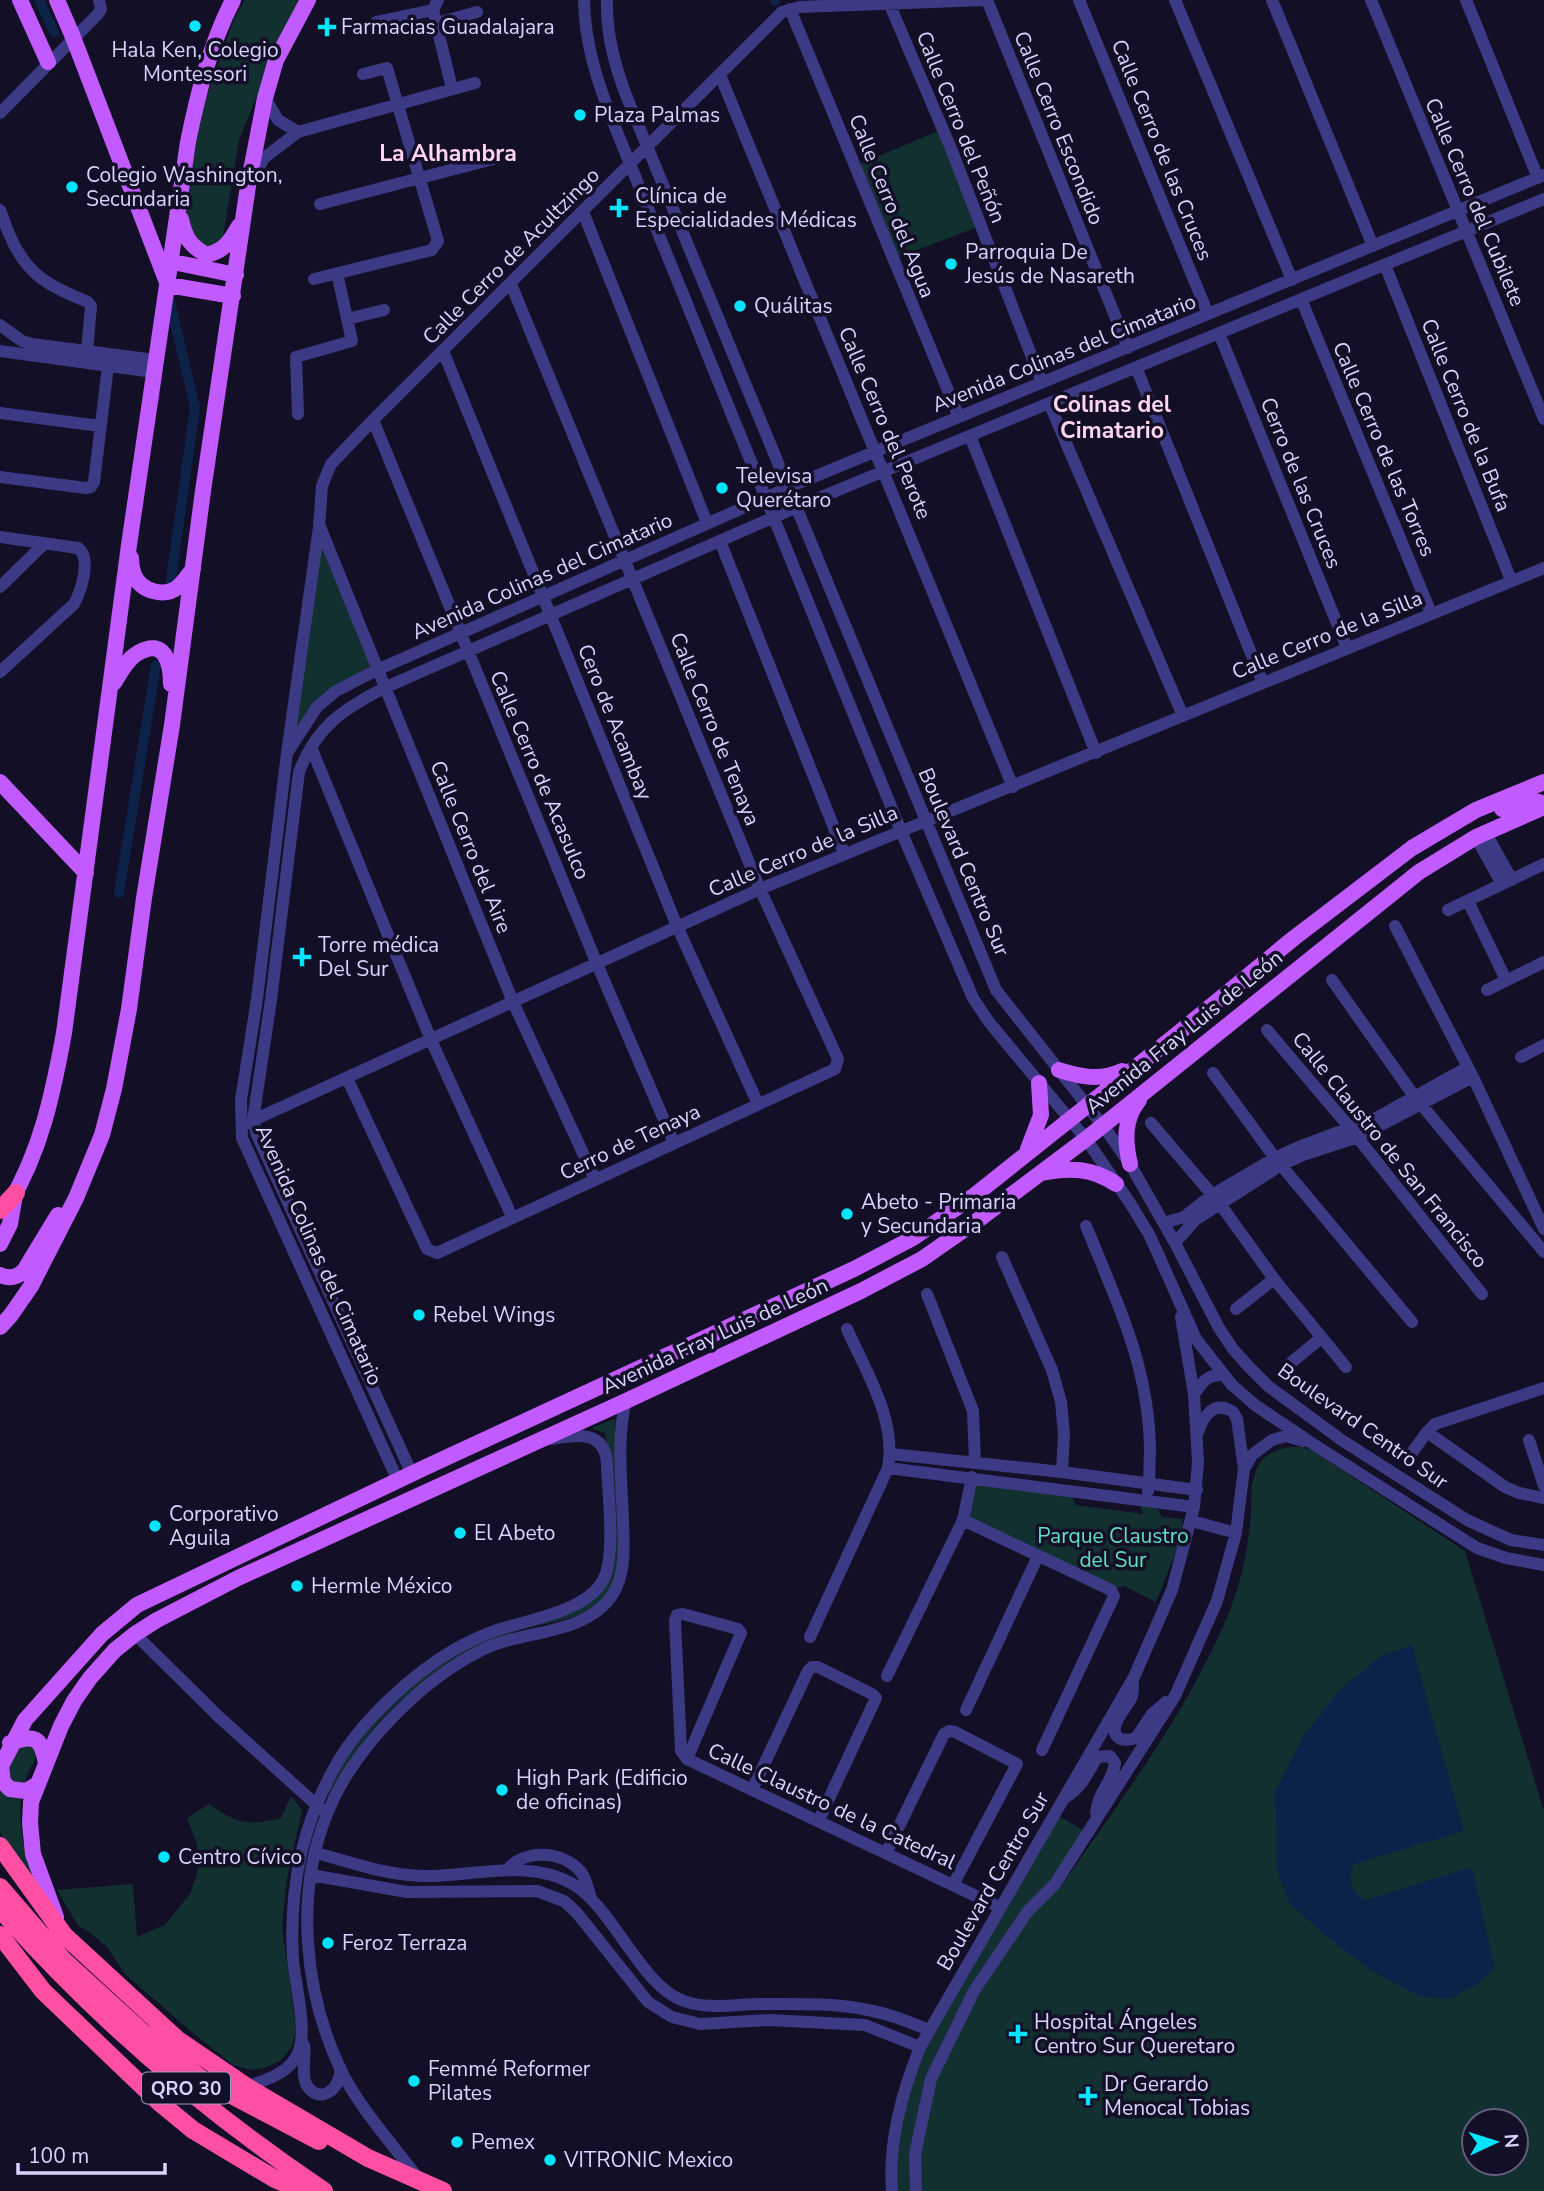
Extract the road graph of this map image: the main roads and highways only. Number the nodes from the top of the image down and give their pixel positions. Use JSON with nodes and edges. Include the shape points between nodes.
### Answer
{"nodes":[{"id":1,"x":20,"y":0,"type":"edge"},
{"id":2,"x":57,"y":0,"type":"edge"},
{"id":3,"x":233,"y":0,"type":"edge"},
{"id":4,"x":308,"y":0,"type":"edge"},
{"id":5,"x":48,"y":62,"type":"road end"},
{"id":6,"x":180,"y":208,"type":"junction"},
{"id":7,"x":244,"y":218,"type":"junction"},
{"id":8,"x":165,"y":260,"type":"junction"},
{"id":9,"x":236,"y":275,"type":"junction"},
{"id":10,"x":168,"y":285,"type":"junction"},
{"id":11,"x":233,"y":296,"type":"junction"},
{"id":12,"x":129,"y":545,"type":"junction"},
{"id":13,"x":193,"y":568,"type":"junction"},
{"id":14,"x":110,"y":690,"type":"junction"},
{"id":15,"x":172,"y":725,"type":"junction"},
{"id":16,"x":0,"y":782,"type":"edge"},
{"id":17,"x":1544,"y":782,"type":"edge"},
{"id":18,"x":1544,"y":805,"type":"edge"},
{"id":19,"x":1459,"y":819,"type":"junction"},
{"id":20,"x":92,"y":831,"type":"junction"},
{"id":21,"x":51,"y":835,"type":"junction"},
{"id":22,"x":86,"y":873,"type":"junction"},
{"id":23,"x":1137,"y":1065,"type":"junction"},
{"id":24,"x":1059,"y":1070,"type":"road end"},
{"id":25,"x":1039,"y":1083,"type":"road end"},
{"id":26,"x":1153,"y":1086,"type":"junction"},
{"id":27,"x":1027,"y":1152,"type":"junction"},
{"id":28,"x":1130,"y":1164,"type":"road end"},
{"id":29,"x":1039,"y":1174,"type":"junction"},
{"id":30,"x":1116,"y":1184,"type":"road end"},
{"id":31,"x":16,"y":1192,"type":"junction"},
{"id":32,"x":76,"y":1198,"type":"junction"},
{"id":33,"x":0,"y":1210,"type":"edge"},
{"id":34,"x":0,"y":1218,"type":"edge"},
{"id":35,"x":0,"y":1244,"type":"edge"},
{"id":36,"x":0,"y":1275,"type":"edge"},
{"id":37,"x":0,"y":1327,"type":"edge"},
{"id":38,"x":323,"y":1516,"type":"junction"},
{"id":39,"x":331,"y":1535,"type":"junction"},
{"id":40,"x":6,"y":1745,"type":"edge"},
{"id":41,"x":46,"y":1763,"type":"junction"},
{"id":42,"x":0,"y":1767,"type":"edge"},
{"id":43,"x":36,"y":1785,"type":"junction"},
{"id":44,"x":0,"y":1846,"type":"edge"},
{"id":45,"x":0,"y":1879,"type":"edge"},
{"id":46,"x":0,"y":1887,"type":"edge"},
{"id":47,"x":0,"y":1909,"type":"edge"},
{"id":48,"x":0,"y":1935,"type":"edge"},
{"id":49,"x":64,"y":1935,"type":"junction"},
{"id":50,"x":61,"y":1966,"type":"junction"},
{"id":51,"x":178,"y":2040,"type":"junction"},
{"id":52,"x":368,"y":2158,"type":"junction"},
{"id":53,"x":302,"y":2191,"type":"edge"},
{"id":54,"x":324,"y":2191,"type":"edge"},
{"id":55,"x":443,"y":2191,"type":"edge"}],
"edges":[{"from":1,"to":5,"type":"main road"},
{"from":2,"to":8,"type":"main road"},
{"from":3,"to":6,"type":"main road","via":[[216,33],[195,106]]},
{"from":4,"to":7,"type":"main road","via":[[276,60]]},
{"from":6,"to":7,"type":"main road","via":[[184,236],[193,248],[207,255],[229,244]]},
{"from":6,"to":8,"type":"main road"},
{"from":7,"to":9,"type":"main road"},
{"from":8,"to":9,"type":"main road"},
{"from":8,"to":10,"type":"main road"},
{"from":9,"to":11,"type":"main road"},
{"from":10,"to":11,"type":"main road"},
{"from":10,"to":12,"type":"main road"},
{"from":11,"to":13,"type":"main road"},
{"from":12,"to":13,"type":"main road","via":[[133,573],[148,589],[171,591]]},
{"from":12,"to":14,"type":"main road"},
{"from":13,"to":15,"type":"main road"},
{"from":14,"to":15,"type":"main road","via":[[137,653],[152,648],[160,651],[171,668]]},
{"from":14,"to":20,"type":"main road"},
{"from":15,"to":32,"type":"main road","via":[[114,1089],[102,1135]]},
{"from":16,"to":21,"type":"main road"},
{"from":17,"to":19,"type":"main road","name":"Avenida Fray Luis de León"},
{"from":18,"to":19,"type":"main road","via":[[1530,801]]},
{"from":18,"to":26,"type":"main road","name":"Avenida Fray Luis de León","via":[[1419,872]]},
{"from":19,"to":23,"type":"main road","name":"Avenida Fray Luis de León","via":[[1394,861]]},
{"from":20,"to":21,"type":"main road","via":[[77,840]]},
{"from":20,"to":22,"type":"main road"},
{"from":21,"to":22,"type":"main road"},
{"from":22,"to":31,"type":"main road","via":[[53,1091],[36,1152]]},
{"from":23,"to":24,"type":"main road","via":[[1092,1078]]},
{"from":23,"to":27,"type":"main road","name":"Avenida Fray Luis de León"},
{"from":25,"to":27,"type":"main road","via":[[1041,1115]]},
{"from":26,"to":28,"type":"main road","via":[[1130,1115],[1126,1144]]},
{"from":26,"to":29,"type":"main road","name":"Avenida Fray Luis de León"},
{"from":27,"to":38,"type":"main road","name":"Avenida Fray Luis de León","via":[[913,1238]]},
{"from":29,"to":30,"type":"main road","via":[[1080,1169]]},
{"from":29,"to":39,"type":"main road","name":"Avenida Fray Luis de León","via":[[922,1259],[861,1291]]},
{"from":31,"to":33,"type":"highway"},
{"from":31,"to":34,"type":"main road"},
{"from":31,"to":35,"type":"main road","via":[[10,1224]]},
{"from":32,"to":36,"type":"main road","via":[[57,1216],[24,1272],[12,1278]]},
{"from":32,"to":37,"type":"main road","via":[[31,1286]]},
{"from":38,"to":39,"type":"main road"},
{"from":38,"to":40,"type":"main road","name":"Avenida Fray Luis de León","via":[[150,1597],[122,1615]]},
{"from":39,"to":41,"type":"main road","name":"Avenida Fray Luis de León","via":[[135,1634],[90,1678],[61,1726]]},
{"from":40,"to":41,"type":"main road","via":[[29,1738],[39,1742]]},
{"from":40,"to":42,"type":"main road","name":"Avenida Fray Luis de León"},
{"from":41,"to":43,"type":"main road","name":"Avenida Fray Luis de León"},
{"from":42,"to":43,"type":"main road","via":[[10,1789],[26,1791]]},
{"from":43,"to":49,"type":"main road","name":"Avenida Fray Luis de León","via":[[29,1818],[33,1854]]},
{"from":44,"to":49,"type":"highway","number":"QRO 30"},
{"from":45,"to":51,"type":"highway","via":[[12,1883],[57,1942],[161,2039]]},
{"from":46,"to":50,"type":"highway","number":"QRO 30"},
{"from":47,"to":50,"type":"highway","number":"QRO 30"},
{"from":48,"to":53,"type":"highway","number":"QRO 30","via":[[43,1990],[159,2102],[194,2130]]},
{"from":49,"to":51,"type":"highway","number":"QRO 30"},
{"from":50,"to":52,"type":"highway","number":"QRO 30","via":[[203,2080],[295,2130]]},
{"from":50,"to":54,"type":"highway","number":"QRO 30","via":[[106,2018],[219,2116]]},
{"from":51,"to":52,"type":"highway","number":"QRO 30","via":[[247,2087]]},
{"from":52,"to":55,"type":"highway","number":"QRO 30"}]}
